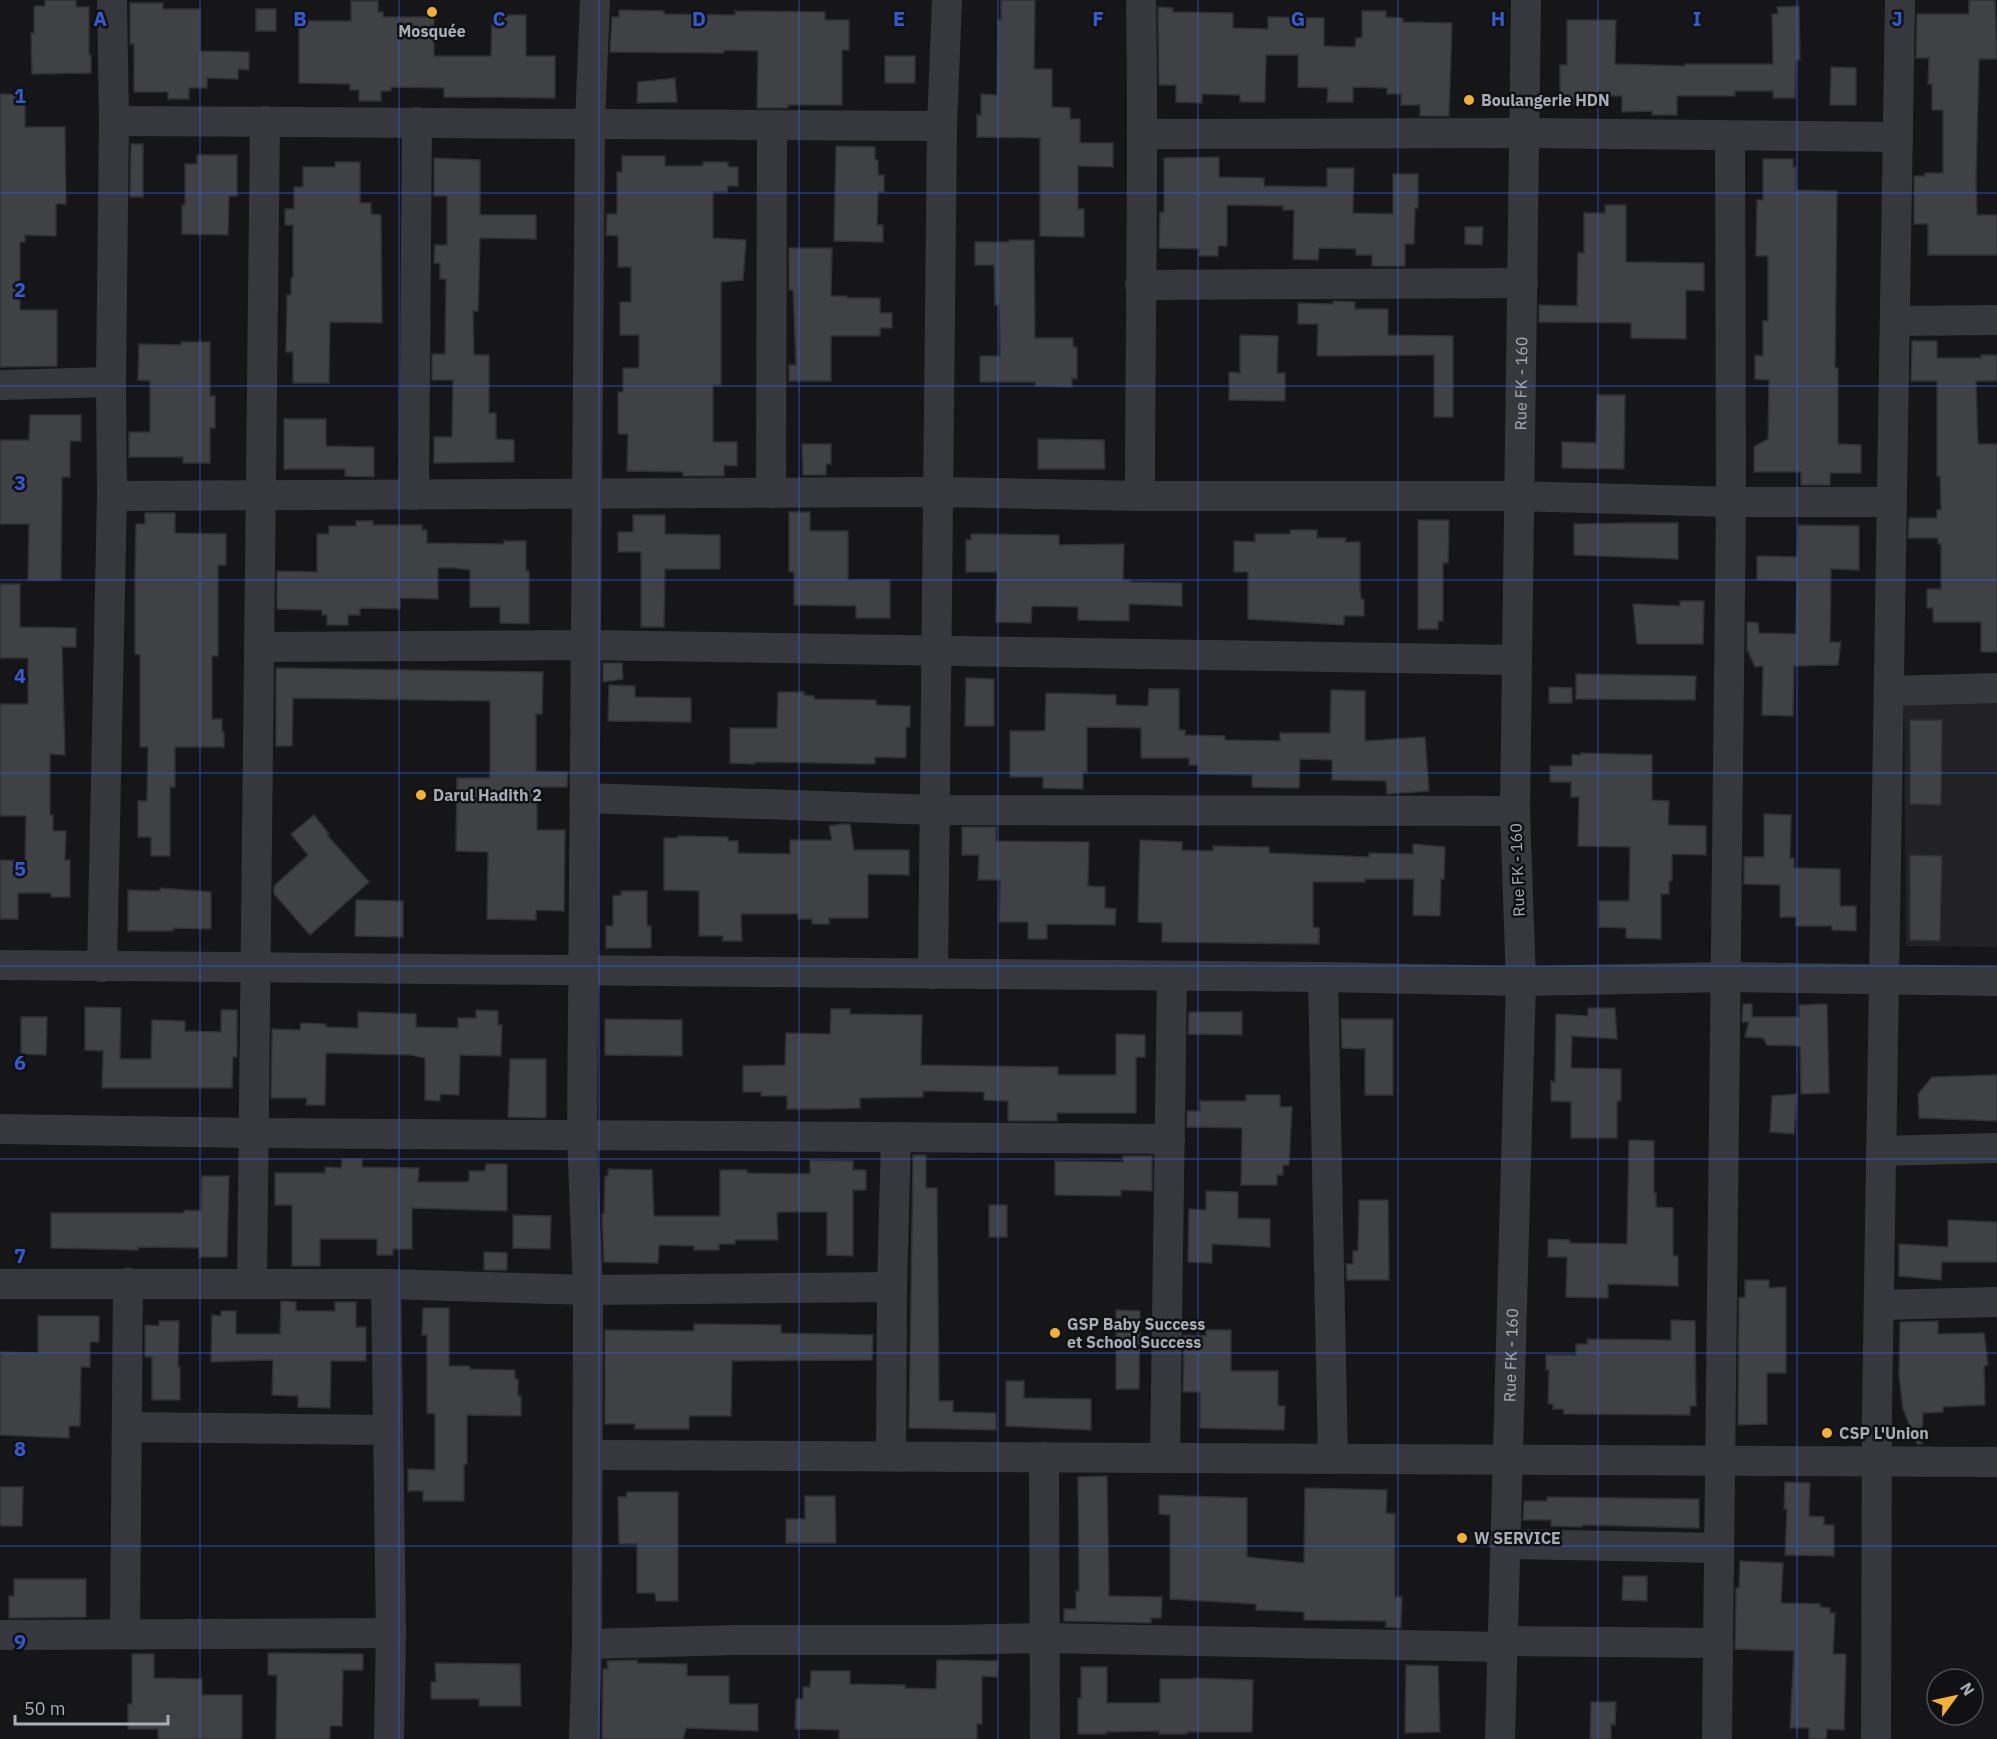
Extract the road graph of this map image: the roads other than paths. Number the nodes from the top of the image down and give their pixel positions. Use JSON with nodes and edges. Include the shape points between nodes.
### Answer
{"nodes":[{"id":1,"x":112,"y":0,"type":"edge"},
{"id":2,"x":595,"y":0,"type":"edge"},
{"id":3,"x":947,"y":0,"type":"edge"},
{"id":4,"x":1141,"y":0,"type":"edge"},
{"id":5,"x":1526,"y":0,"type":"edge"},
{"id":6,"x":1900,"y":0,"type":"edge"},
{"id":7,"x":114,"y":121,"type":"junction"},
{"id":8,"x":265,"y":121,"type":"junction"},
{"id":9,"x":417,"y":122,"type":"junction"},
{"id":10,"x":590,"y":124,"type":"junction"},
{"id":11,"x":772,"y":125,"type":"junction"},
{"id":12,"x":942,"y":126,"type":"junction"},
{"id":13,"x":1144,"y":134,"type":"junction"},
{"id":14,"x":1525,"y":134,"type":"junction"},
{"id":15,"x":1730,"y":136,"type":"junction"},
{"id":16,"x":1898,"y":137,"type":"junction"},
{"id":17,"x":1523,"y":283,"type":"junction"},
{"id":18,"x":1140,"y":285,"type":"junction"},
{"id":19,"x":1997,"y":320,"type":"edge"},
{"id":20,"x":1895,"y":321,"type":"junction"},
{"id":21,"x":111,"y":382,"type":"junction"},
{"id":22,"x":0,"y":385,"type":"edge"},
{"id":23,"x":938,"y":492,"type":"junction"},
{"id":24,"x":771,"y":493,"type":"junction"},
{"id":25,"x":587,"y":494,"type":"junction"},
{"id":26,"x":261,"y":495,"type":"junction"},
{"id":27,"x":414,"y":495,"type":"junction"},
{"id":28,"x":112,"y":496,"type":"junction"},
{"id":29,"x":1140,"y":496,"type":"junction"},
{"id":30,"x":1519,"y":496,"type":"junction"},
{"id":31,"x":1731,"y":501,"type":"junction"},
{"id":32,"x":1892,"y":502,"type":"junction"},
{"id":33,"x":586,"y":645,"type":"junction"},
{"id":34,"x":260,"y":647,"type":"junction"},
{"id":35,"x":936,"y":651,"type":"junction"},
{"id":36,"x":1516,"y":660,"type":"junction"},
{"id":37,"x":1997,"y":688,"type":"edge"},
{"id":38,"x":1889,"y":691,"type":"junction"},
{"id":39,"x":585,"y":798,"type":"junction"},
{"id":40,"x":934,"y":810,"type":"junction"},
{"id":41,"x":1515,"y":811,"type":"junction"},
{"id":42,"x":0,"y":965,"type":"edge"},
{"id":43,"x":102,"y":967,"type":"junction"},
{"id":44,"x":257,"y":968,"type":"junction"},
{"id":45,"x":583,"y":971,"type":"junction"},
{"id":46,"x":933,"y":974,"type":"junction"},
{"id":47,"x":1172,"y":976,"type":"junction"},
{"id":48,"x":1323,"y":977,"type":"junction"},
{"id":49,"x":1726,"y":977,"type":"junction"},
{"id":50,"x":1521,"y":981,"type":"junction"},
{"id":51,"x":1884,"y":981,"type":"junction"},
{"id":52,"x":1997,"y":981,"type":"edge"},
{"id":53,"x":0,"y":1129,"type":"edge"},
{"id":54,"x":255,"y":1133,"type":"junction"},
{"id":55,"x":582,"y":1135,"type":"junction"},
{"id":56,"x":896,"y":1137,"type":"junction"},
{"id":57,"x":1170,"y":1138,"type":"junction"},
{"id":58,"x":1997,"y":1148,"type":"edge"},
{"id":59,"x":1881,"y":1151,"type":"junction"},
{"id":60,"x":128,"y":1283,"type":"junction"},
{"id":61,"x":252,"y":1283,"type":"junction"},
{"id":62,"x":0,"y":1284,"type":"edge"},
{"id":63,"x":386,"y":1284,"type":"junction"},
{"id":64,"x":892,"y":1287,"type":"junction"},
{"id":65,"x":588,"y":1290,"type":"junction"},
{"id":66,"x":1997,"y":1302,"type":"edge"},
{"id":67,"x":1879,"y":1305,"type":"junction"},
{"id":68,"x":128,"y":1427,"type":"junction"},
{"id":69,"x":388,"y":1430,"type":"junction"},
{"id":70,"x":588,"y":1455,"type":"junction"},
{"id":71,"x":891,"y":1456,"type":"junction"},
{"id":72,"x":1044,"y":1457,"type":"junction"},
{"id":73,"x":1165,"y":1458,"type":"junction"},
{"id":74,"x":1333,"y":1459,"type":"junction"},
{"id":75,"x":1509,"y":1460,"type":"junction"},
{"id":76,"x":1719,"y":1461,"type":"junction"},
{"id":77,"x":1876,"y":1462,"type":"junction"},
{"id":78,"x":1997,"y":1462,"type":"edge"},
{"id":79,"x":1505,"y":1544,"type":"junction"},
{"id":80,"x":1718,"y":1548,"type":"junction"},
{"id":81,"x":391,"y":1633,"type":"junction"},
{"id":82,"x":0,"y":1635,"type":"edge"},
{"id":83,"x":125,"y":1635,"type":"junction"},
{"id":84,"x":1045,"y":1638,"type":"junction"},
{"id":85,"x":1718,"y":1643,"type":"junction"},
{"id":86,"x":587,"y":1644,"type":"junction"},
{"id":87,"x":1502,"y":1644,"type":"junction"},
{"id":88,"x":389,"y":1739,"type":"edge"},
{"id":89,"x":584,"y":1739,"type":"edge"},
{"id":90,"x":1045,"y":1739,"type":"edge"},
{"id":91,"x":1500,"y":1739,"type":"edge"},
{"id":92,"x":1717,"y":1739,"type":"edge"},
{"id":93,"x":1876,"y":1739,"type":"edge"}],
"edges":[{"from":1,"to":7,"type":"street"},
{"from":2,"to":10,"type":"street"},
{"from":3,"to":12,"type":"street"},
{"from":4,"to":13,"type":"street"},
{"from":5,"to":14,"type":"street","name":"Rue FK - 160"},
{"from":6,"to":16,"type":"street"},
{"from":7,"to":8,"type":"street"},
{"from":7,"to":21,"type":"street"},
{"from":8,"to":9,"type":"street"},
{"from":8,"to":26,"type":"street"},
{"from":9,"to":10,"type":"street"},
{"from":9,"to":27,"type":"street"},
{"from":10,"to":11,"type":"street"},
{"from":10,"to":25,"type":"street"},
{"from":11,"to":12,"type":"street"},
{"from":11,"to":24,"type":"street"},
{"from":12,"to":23,"type":"street"},
{"from":13,"to":14,"type":"street"},
{"from":13,"to":18,"type":"street"},
{"from":14,"to":15,"type":"street"},
{"from":14,"to":17,"type":"street","name":"Rue FK - 160"},
{"from":15,"to":16,"type":"street"},
{"from":15,"to":31,"type":"street"},
{"from":16,"to":20,"type":"street"},
{"from":17,"to":18,"type":"street"},
{"from":17,"to":30,"type":"street","name":"Rue FK - 160"},
{"from":18,"to":29,"type":"street"},
{"from":19,"to":20,"type":"street"},
{"from":20,"to":32,"type":"street"},
{"from":21,"to":22,"type":"street"},
{"from":21,"to":28,"type":"street"},
{"from":23,"to":24,"type":"street"},
{"from":23,"to":29,"type":"street"},
{"from":23,"to":35,"type":"street"},
{"from":24,"to":25,"type":"street"},
{"from":25,"to":27,"type":"street"},
{"from":25,"to":33,"type":"street"},
{"from":26,"to":27,"type":"street"},
{"from":26,"to":28,"type":"street"},
{"from":26,"to":34,"type":"street"},
{"from":28,"to":43,"type":"street"},
{"from":29,"to":30,"type":"street"},
{"from":30,"to":31,"type":"street"},
{"from":30,"to":36,"type":"street","name":"Rue FK - 160"},
{"from":31,"to":32,"type":"street"},
{"from":31,"to":49,"type":"street"},
{"from":32,"to":38,"type":"street"},
{"from":33,"to":34,"type":"street"},
{"from":33,"to":35,"type":"street"},
{"from":33,"to":39,"type":"street"},
{"from":34,"to":44,"type":"street"},
{"from":35,"to":36,"type":"street"},
{"from":35,"to":40,"type":"street"},
{"from":36,"to":41,"type":"street","name":"Rue FK - 160"},
{"from":37,"to":38,"type":"street"},
{"from":38,"to":51,"type":"street"},
{"from":39,"to":40,"type":"street"},
{"from":39,"to":45,"type":"street"},
{"from":40,"to":41,"type":"street"},
{"from":40,"to":46,"type":"street"},
{"from":41,"to":50,"type":"street","name":"Rue FK - 160"},
{"from":42,"to":43,"type":"street"},
{"from":43,"to":44,"type":"street"},
{"from":44,"to":45,"type":"street"},
{"from":44,"to":54,"type":"street"},
{"from":45,"to":46,"type":"street"},
{"from":45,"to":55,"type":"street"},
{"from":46,"to":47,"type":"street"},
{"from":47,"to":48,"type":"street"},
{"from":47,"to":57,"type":"street"},
{"from":48,"to":50,"type":"street"},
{"from":48,"to":74,"type":"street"},
{"from":49,"to":50,"type":"street"},
{"from":49,"to":51,"type":"street"},
{"from":49,"to":76,"type":"street"},
{"from":50,"to":75,"type":"street","name":"Rue FK - 160"},
{"from":51,"to":52,"type":"street"},
{"from":51,"to":59,"type":"street"},
{"from":53,"to":54,"type":"street"},
{"from":54,"to":55,"type":"street"},
{"from":54,"to":61,"type":"street"},
{"from":55,"to":56,"type":"street"},
{"from":55,"to":65,"type":"street"},
{"from":56,"to":57,"type":"street"},
{"from":56,"to":64,"type":"street"},
{"from":57,"to":73,"type":"street"},
{"from":58,"to":59,"type":"street"},
{"from":59,"to":67,"type":"street"},
{"from":60,"to":61,"type":"street"},
{"from":60,"to":62,"type":"street"},
{"from":60,"to":68,"type":"street"},
{"from":61,"to":63,"type":"street"},
{"from":63,"to":65,"type":"street"},
{"from":63,"to":69,"type":"street"},
{"from":64,"to":65,"type":"street"},
{"from":64,"to":71,"type":"street"},
{"from":65,"to":70,"type":"street"},
{"from":66,"to":67,"type":"street"},
{"from":67,"to":77,"type":"street"},
{"from":68,"to":69,"type":"street"},
{"from":68,"to":83,"type":"street"},
{"from":69,"to":81,"type":"street"},
{"from":70,"to":71,"type":"street"},
{"from":70,"to":86,"type":"street"},
{"from":71,"to":72,"type":"street"},
{"from":72,"to":73,"type":"street"},
{"from":72,"to":84,"type":"street"},
{"from":73,"to":74,"type":"street"},
{"from":74,"to":75,"type":"street"},
{"from":75,"to":76,"type":"street"},
{"from":75,"to":79,"type":"street","name":"Rue FK - 160"},
{"from":76,"to":77,"type":"street"},
{"from":76,"to":80,"type":"street"},
{"from":77,"to":78,"type":"street"},
{"from":77,"to":93,"type":"street"},
{"from":79,"to":80,"type":"street"},
{"from":79,"to":87,"type":"street","name":"Rue FK - 160"},
{"from":80,"to":85,"type":"street"},
{"from":81,"to":83,"type":"street"},
{"from":81,"to":88,"type":"street"},
{"from":82,"to":83,"type":"street"},
{"from":84,"to":86,"type":"street"},
{"from":84,"to":87,"type":"street"},
{"from":84,"to":90,"type":"street"},
{"from":85,"to":87,"type":"street"},
{"from":85,"to":92,"type":"street"},
{"from":86,"to":89,"type":"street"},
{"from":87,"to":91,"type":"street","name":"Rue FK - 160"}]}
